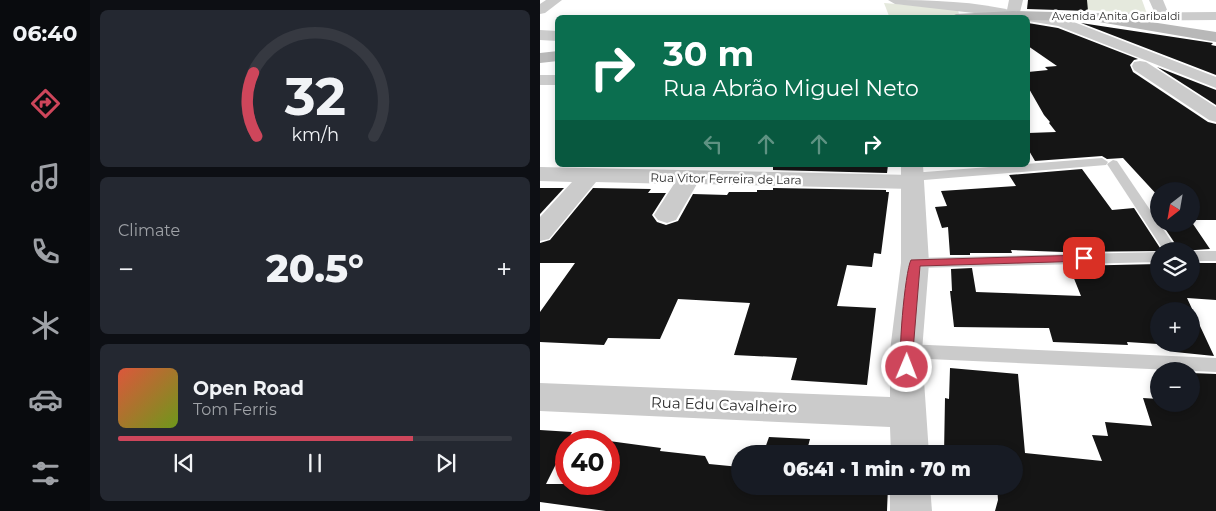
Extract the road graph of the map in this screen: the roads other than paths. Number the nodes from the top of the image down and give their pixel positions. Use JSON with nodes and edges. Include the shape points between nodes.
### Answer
{"nodes":[{"id":1,"x":555,"y":0,"type":"edge"},
{"id":2,"x":895,"y":0,"type":"edge"},
{"id":3,"x":1016,"y":0,"type":"edge"},
{"id":4,"x":1156,"y":0,"type":"edge"},
{"id":5,"x":540,"y":10,"type":"edge"},
{"id":6,"x":960,"y":14,"type":"edge"},
{"id":7,"x":1013,"y":15,"type":"joint"},
{"id":8,"x":1216,"y":16,"type":"edge"},
{"id":9,"x":1030,"y":18,"type":"edge"},
{"id":10,"x":1162,"y":23,"type":"junction"},
{"id":11,"x":1089,"y":25,"type":"junction"},
{"id":12,"x":540,"y":35,"type":"edge"},
{"id":13,"x":555,"y":36,"type":"edge"},
{"id":14,"x":1216,"y":37,"type":"edge"},
{"id":15,"x":555,"y":56,"type":"edge"},
{"id":16,"x":540,"y":58,"type":"edge"},
{"id":17,"x":540,"y":80,"type":"edge"},
{"id":18,"x":555,"y":80,"type":"edge"},
{"id":19,"x":1216,"y":83,"type":"edge"},
{"id":20,"x":1216,"y":116,"type":"edge"},
{"id":21,"x":540,"y":174,"type":"edge"},
{"id":22,"x":591,"y":174,"type":"junction"},
{"id":23,"x":912,"y":175,"type":"edge"},
{"id":24,"x":689,"y":179,"type":"junction"},
{"id":25,"x":667,"y":215,"type":"dead end"},
{"id":26,"x":540,"y":233,"type":"edge"},
{"id":27,"x":1165,"y":242,"type":"edge"},
{"id":28,"x":1200,"y":256,"type":"edge"},
{"id":29,"x":1216,"y":256,"type":"edge"},
{"id":30,"x":1150,"y":257,"type":"edge"},
{"id":31,"x":915,"y":263,"type":"junction"},
{"id":32,"x":906,"y":351,"type":"junction"},
{"id":33,"x":1216,"y":365,"type":"edge"},
{"id":34,"x":540,"y":398,"type":"edge"},
{"id":35,"x":909,"y":413,"type":"junction"},
{"id":36,"x":910,"y":445,"type":"edge"},
{"id":37,"x":910,"y":495,"type":"edge"},
{"id":38,"x":911,"y":511,"type":"edge"}],
"edges":[{"from":1,"to":5,"type":"street"},
{"from":2,"to":6,"type":"street"},
{"from":3,"to":7,"type":"street"},
{"from":4,"to":10,"type":"street"},
{"from":6,"to":7,"type":"main road"},
{"from":8,"to":10,"type":"street","name":"Avenida Anita Garibaldi"},
{"from":9,"to":11,"type":"street"},
{"from":10,"to":11,"type":"main road"},
{"from":10,"to":14,"type":"main road"},
{"from":11,"to":19,"type":"street"},
{"from":11,"to":20,"type":"street"},
{"from":12,"to":13,"type":"street"},
{"from":15,"to":16,"type":"main road"},
{"from":17,"to":18,"type":"street"},
{"from":21,"to":22,"type":"street","name":"Rua Vitor Ferreira de Lara"},
{"from":22,"to":24,"type":"street","name":"Rua Vitor Ferreira de Lara"},
{"from":22,"to":26,"type":"street"},
{"from":23,"to":24,"type":"street","name":"Rua Vitor Ferreira de Lara"},
{"from":23,"to":27,"type":"lane","via":[[1108,163]]},
{"from":23,"to":31,"type":"street"},
{"from":24,"to":25,"type":"street"},
{"from":28,"to":29,"type":"lane"},
{"from":30,"to":31,"type":"lane"},
{"from":31,"to":32,"type":"street"},
{"from":32,"to":33,"type":"lane"},
{"from":32,"to":35,"type":"street"},
{"from":34,"to":35,"type":"street","name":"Rua Edu Cavalheiro"},
{"from":35,"to":36,"type":"street"},
{"from":37,"to":38,"type":"street"}]}
